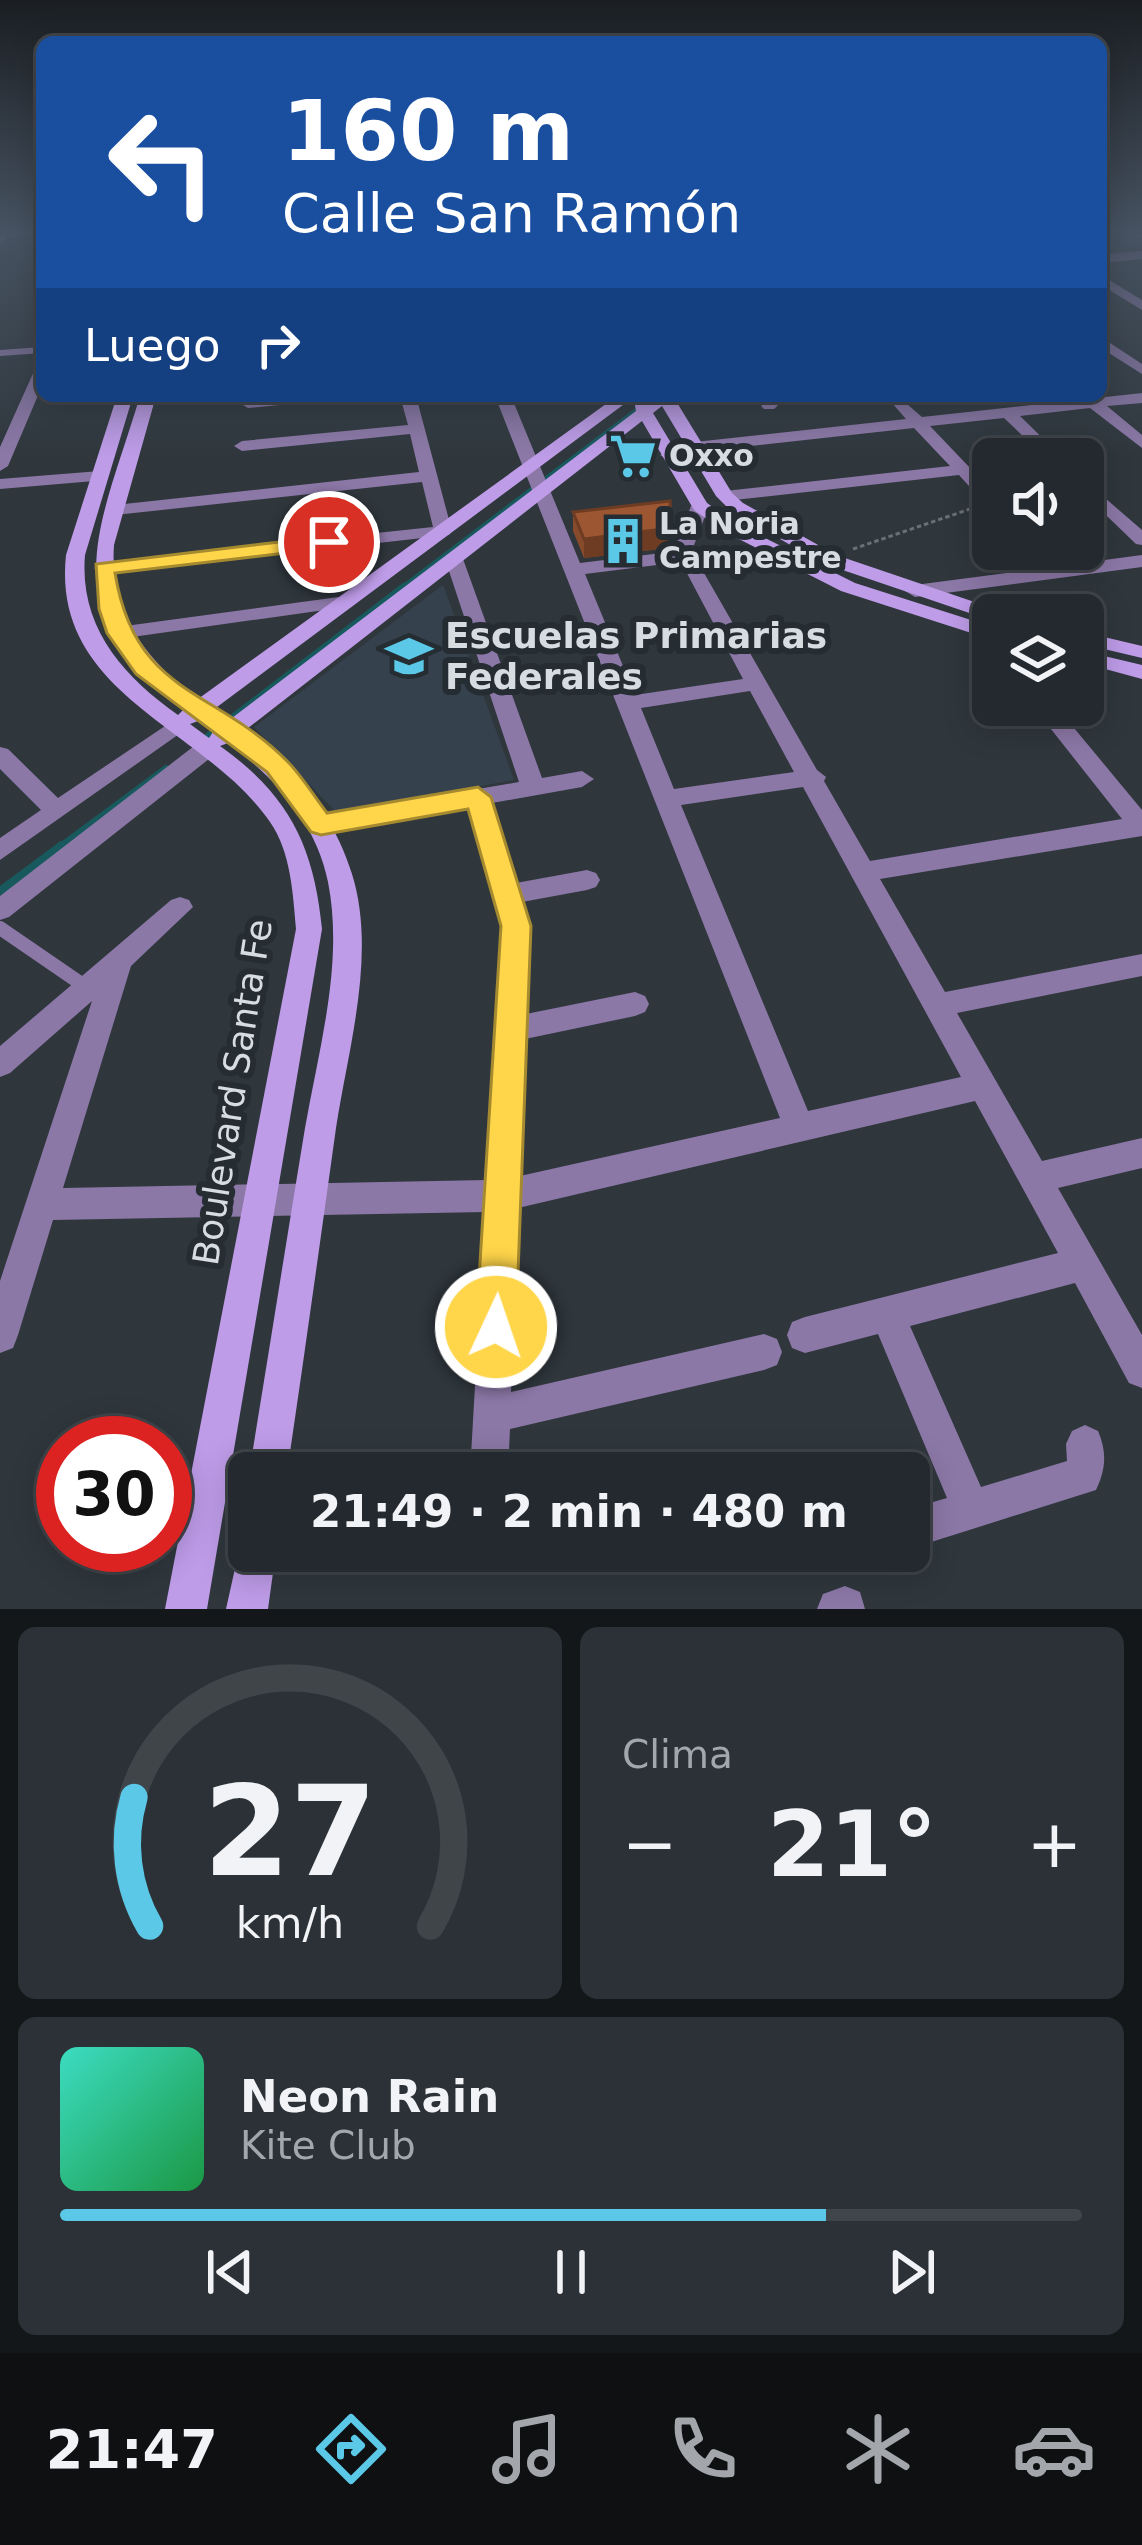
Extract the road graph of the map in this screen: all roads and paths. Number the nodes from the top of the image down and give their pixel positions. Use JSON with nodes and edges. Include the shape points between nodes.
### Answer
{"nodes":[{"id":1,"x":1142,"y":308,"type":"edge"},
{"id":2,"x":1120,"y":310,"type":"dead end"},
{"id":3,"x":1107,"y":345,"type":"edge"},
{"id":4,"x":36,"y":350,"type":"edge"},
{"id":5,"x":0,"y":352,"type":"edge"},
{"id":6,"x":1120,"y":354,"type":"junction"},
{"id":7,"x":1107,"y":355,"type":"edge"},
{"id":8,"x":1141,"y":370,"type":"edge"},
{"id":9,"x":36,"y":383,"type":"edge"},
{"id":10,"x":1142,"y":398,"type":"edge"},
{"id":11,"x":122,"y":402,"type":"edge"},
{"id":12,"x":146,"y":402,"type":"edge"},
{"id":13,"x":248,"y":402,"type":"edge"},
{"id":14,"x":410,"y":402,"type":"edge"},
{"id":15,"x":505,"y":402,"type":"edge"},
{"id":16,"x":636,"y":402,"type":"edge"},
{"id":17,"x":669,"y":402,"type":"edge"},
{"id":18,"x":1103,"y":402,"type":"edge"},
{"id":19,"x":1107,"y":402,"type":"edge"},
{"id":20,"x":1093,"y":403,"type":"junction"},
{"id":21,"x":900,"y":404,"type":"dead end"},
{"id":22,"x":1008,"y":412,"type":"junction"},
{"id":23,"x":918,"y":422,"type":"junction"},
{"id":24,"x":417,"y":429,"type":"junction"},
{"id":25,"x":1035,"y":438,"type":"edge"},
{"id":26,"x":1142,"y":443,"type":"edge"},
{"id":27,"x":695,"y":447,"type":"junction"},
{"id":28,"x":668,"y":455,"type":"junction"},
{"id":29,"x":0,"y":466,"type":"edge"},
{"id":30,"x":960,"y":470,"type":"junction"},
{"id":31,"x":100,"y":476,"type":"junction"},
{"id":32,"x":430,"y":476,"type":"junction"},
{"id":33,"x":536,"y":480,"type":"junction"},
{"id":34,"x":972,"y":482,"type":"edge"},
{"id":35,"x":0,"y":484,"type":"edge"},
{"id":36,"x":725,"y":496,"type":"junction"},
{"id":37,"x":700,"y":506,"type":"junction"},
{"id":38,"x":1104,"y":506,"type":"edge"},
{"id":39,"x":972,"y":509,"type":"edge"},
{"id":40,"x":115,"y":510,"type":"junction"},
{"id":41,"x":442,"y":531,"type":"junction"},
{"id":42,"x":1142,"y":540,"type":"edge"},
{"id":43,"x":687,"y":556,"type":"junction"},
{"id":44,"x":454,"y":560,"type":"junction"},
{"id":45,"x":829,"y":560,"type":"junction"},
{"id":46,"x":1142,"y":561,"type":"edge"},
{"id":47,"x":104,"y":568,"type":"junction"},
{"id":48,"x":575,"y":569,"type":"junction"},
{"id":49,"x":915,"y":591,"type":"junction"},
{"id":50,"x":346,"y":602,"type":"junction"},
{"id":51,"x":972,"y":615,"type":"edge"},
{"id":52,"x":972,"y":618,"type":"edge"},
{"id":53,"x":118,"y":633,"type":"junction"},
{"id":54,"x":1142,"y":642,"type":"edge"},
{"id":55,"x":1104,"y":643,"type":"edge"},
{"id":56,"x":1114,"y":646,"type":"junction"},
{"id":57,"x":1142,"y":652,"type":"edge"},
{"id":58,"x":1104,"y":662,"type":"edge"},
{"id":59,"x":1142,"y":672,"type":"edge"},
{"id":60,"x":760,"y":683,"type":"junction"},
{"id":61,"x":628,"y":703,"type":"junction"},
{"id":62,"x":1060,"y":726,"type":"edge"},
{"id":63,"x":203,"y":729,"type":"junction"},
{"id":64,"x":0,"y":755,"type":"edge"},
{"id":65,"x":814,"y":777,"type":"junction"},
{"id":66,"x":582,"y":778,"type":"dead end"},
{"id":67,"x":532,"y":787,"type":"junction"},
{"id":68,"x":478,"y":797,"type":"junction"},
{"id":69,"x":666,"y":799,"type":"junction"},
{"id":70,"x":56,"y":810,"type":"junction"},
{"id":71,"x":321,"y":825,"type":"junction"},
{"id":72,"x":1141,"y":826,"type":"edge"},
{"id":73,"x":0,"y":851,"type":"edge"},
{"id":74,"x":865,"y":872,"type":"junction"},
{"id":75,"x":587,"y":880,"type":"dead end"},
{"id":76,"x":509,"y":895,"type":"junction"},
{"id":77,"x":180,"y":907,"type":"dead end"},
{"id":78,"x":0,"y":910,"type":"edge"},
{"id":79,"x":0,"y":928,"type":"edge"},
{"id":80,"x":119,"y":960,"type":"junction"},
{"id":81,"x":1142,"y":965,"type":"edge"},
{"id":82,"x":87,"y":988,"type":"junction"},
{"id":83,"x":635,"y":1004,"type":"dead end"},
{"id":84,"x":938,"y":1005,"type":"junction"},
{"id":85,"x":511,"y":1029,"type":"junction"},
{"id":86,"x":0,"y":1064,"type":"edge"},
{"id":87,"x":984,"y":1085,"type":"junction"},
{"id":88,"x":800,"y":1127,"type":"junction"},
{"id":89,"x":1142,"y":1153,"type":"edge"},
{"id":90,"x":1035,"y":1178,"type":"junction"},
{"id":91,"x":503,"y":1196,"type":"junction"},
{"id":92,"x":310,"y":1200,"type":"junction"},
{"id":93,"x":261,"y":1201,"type":"junction"},
{"id":94,"x":42,"y":1204,"type":"junction"},
{"id":95,"x":26,"y":1252,"type":"junction"},
{"id":96,"x":1083,"y":1264,"type":"junction"},
{"id":97,"x":0,"y":1279,"type":"edge"},
{"id":98,"x":886,"y":1314,"type":"junction"},
{"id":99,"x":0,"y":1335,"type":"edge"},
{"id":100,"x":806,"y":1335,"type":"dead end"},
{"id":101,"x":764,"y":1352,"type":"dead end"},
{"id":102,"x":1142,"y":1370,"type":"edge"},
{"id":103,"x":492,"y":1415,"type":"junction"},
{"id":104,"x":1084,"y":1444,"type":"dead end"},
{"id":105,"x":271,"y":1452,"type":"edge"},
{"id":106,"x":490,"y":1452,"type":"edge"},
{"id":107,"x":970,"y":1509,"type":"junction"},
{"id":108,"x":930,"y":1522,"type":"edge"},
{"id":109,"x":253,"y":1572,"type":"edge"},
{"id":110,"x":186,"y":1609,"type":"edge"},
{"id":111,"x":247,"y":1609,"type":"edge"}],
"edges":[{"from":1,"to":2,"type":"street"},
{"from":3,"to":6,"type":"street"},
{"from":4,"to":5,"type":"lane"},
{"from":6,"to":7,"type":"street"},
{"from":6,"to":8,"type":"street"},
{"from":9,"to":29,"type":"street"},
{"from":10,"to":19,"type":"street"},
{"from":11,"to":31,"type":"street","name":"Boulevard Santa Fe"},
{"from":12,"to":40,"type":"street","name":"Boulevard Santa Fe"},
{"from":13,"to":24,"type":"street","via":[[242,450]]},
{"from":14,"to":24,"type":"street"},
{"from":15,"to":33,"type":"street"},
{"from":16,"to":28,"type":"street"},
{"from":16,"to":33,"type":"street"},
{"from":17,"to":27,"type":"street"},
{"from":18,"to":20,"type":"street"},
{"from":20,"to":22,"type":"street"},
{"from":20,"to":26,"type":"street"},
{"from":21,"to":23,"type":"street"},
{"from":22,"to":23,"type":"street"},
{"from":22,"to":25,"type":"street"},
{"from":23,"to":27,"type":"street"},
{"from":23,"to":30,"type":"street"},
{"from":24,"to":32,"type":"street"},
{"from":27,"to":28,"type":"street"},
{"from":27,"to":36,"type":"street"},
{"from":28,"to":37,"type":"street"},
{"from":30,"to":34,"type":"street"},
{"from":30,"to":36,"type":"street"},
{"from":31,"to":35,"type":"street"},
{"from":31,"to":63,"type":"street","name":"Boulevard Santa Fe","via":[[75,562],[81,615],[100,658],[129,690]]},
{"from":32,"to":40,"type":"street"},
{"from":32,"to":41,"type":"street"},
{"from":33,"to":41,"type":"street"},
{"from":33,"to":44,"type":"street"},
{"from":33,"to":48,"type":"street"},
{"from":36,"to":45,"type":"street"},
{"from":37,"to":43,"type":"street"},
{"from":37,"to":52,"type":"street","via":[[848,587]]},
{"from":38,"to":42,"type":"street"},
{"from":39,"to":45,"type":"path"},
{"from":40,"to":47,"type":"street","name":"Boulevard Santa Fe"},
{"from":41,"to":47,"type":"street"},
{"from":41,"to":50,"type":"street"},
{"from":43,"to":48,"type":"street"},
{"from":43,"to":60,"type":"street"},
{"from":44,"to":63,"type":"street"},
{"from":44,"to":67,"type":"street"},
{"from":45,"to":49,"type":"street"},
{"from":46,"to":49,"type":"street"},
{"from":47,"to":53,"type":"street","name":"Boulevard Santa Fe"},
{"from":48,"to":61,"type":"street"},
{"from":49,"to":51,"type":"street"},
{"from":50,"to":53,"type":"street"},
{"from":50,"to":63,"type":"street"},
{"from":53,"to":63,"type":"street","name":"Boulevard Santa Fe"},
{"from":54,"to":56,"type":"street"},
{"from":55,"to":56,"type":"street"},
{"from":56,"to":57,"type":"street"},
{"from":58,"to":59,"type":"street"},
{"from":60,"to":61,"type":"street"},
{"from":60,"to":65,"type":"street"},
{"from":61,"to":69,"type":"street"},
{"from":62,"to":72,"type":"street"},
{"from":63,"to":70,"type":"street"},
{"from":63,"to":71,"type":"street","name":"Boulevard Santa Fe","via":[[291,781]]},
{"from":63,"to":78,"type":"street"},
{"from":63,"to":93,"type":"street","name":"Boulevard Santa Fe","via":[[276,812],[295,847],[307,904],[308,952]]},
{"from":64,"to":70,"type":"street"},
{"from":65,"to":69,"type":"street"},
{"from":65,"to":74,"type":"street"},
{"from":66,"to":67,"type":"street"},
{"from":67,"to":68,"type":"street"},
{"from":68,"to":71,"type":"street"},
{"from":68,"to":76,"type":"street"},
{"from":69,"to":88,"type":"street"},
{"from":70,"to":73,"type":"street"},
{"from":71,"to":92,"type":"street","name":"Boulevard Santa Fe","via":[[340,879],[344,975]]},
{"from":72,"to":74,"type":"street"},
{"from":74,"to":84,"type":"street"},
{"from":75,"to":76,"type":"street"},
{"from":76,"to":85,"type":"street","via":[[516,926]]},
{"from":77,"to":80,"type":"street"},
{"from":79,"to":82,"type":"lane"},
{"from":80,"to":82,"type":"street"},
{"from":80,"to":94,"type":"street"},
{"from":81,"to":84,"type":"street"},
{"from":82,"to":86,"type":"street"},
{"from":83,"to":85,"type":"street"},
{"from":84,"to":87,"type":"street"},
{"from":85,"to":91,"type":"street"},
{"from":87,"to":88,"type":"street"},
{"from":87,"to":90,"type":"street"},
{"from":88,"to":91,"type":"street"},
{"from":89,"to":90,"type":"street"},
{"from":90,"to":96,"type":"street"},
{"from":91,"to":92,"type":"street"},
{"from":91,"to":103,"type":"street"},
{"from":92,"to":93,"type":"street"},
{"from":92,"to":105,"type":"street","name":"Boulevard Santa Fe"},
{"from":93,"to":94,"type":"street"},
{"from":93,"to":110,"type":"street","name":"Boulevard Santa Fe"},
{"from":94,"to":95,"type":"street"},
{"from":95,"to":97,"type":"street"},
{"from":95,"to":99,"type":"street"},
{"from":96,"to":98,"type":"street"},
{"from":96,"to":102,"type":"street"},
{"from":98,"to":100,"type":"street"},
{"from":98,"to":107,"type":"street"},
{"from":101,"to":103,"type":"street"},
{"from":103,"to":106,"type":"street"},
{"from":104,"to":107,"type":"street","via":[[1082,1476]]},
{"from":107,"to":108,"type":"street"},
{"from":109,"to":111,"type":"street"}]}
